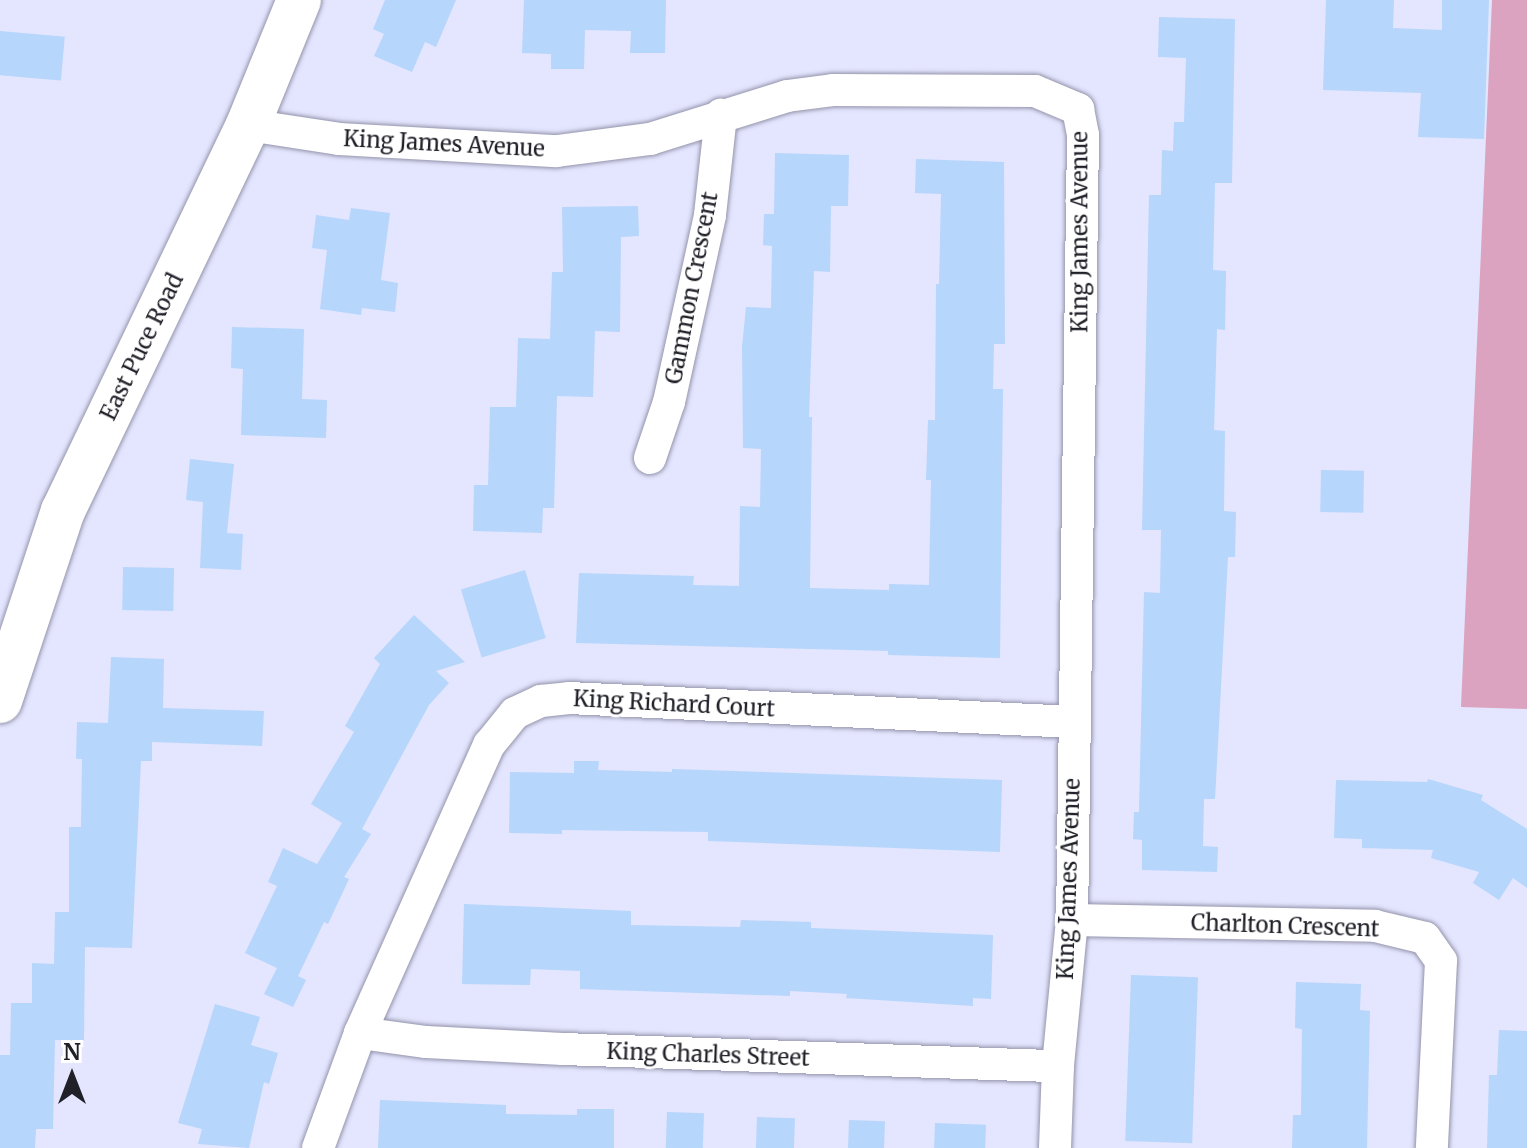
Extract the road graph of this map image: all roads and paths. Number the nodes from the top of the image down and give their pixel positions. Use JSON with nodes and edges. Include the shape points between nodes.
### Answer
{"nodes":[{"id":1,"x":299,"y":0,"type":"edge"},
{"id":2,"x":721,"y":115,"type":"junction"},
{"id":3,"x":248,"y":125,"type":"junction"},
{"id":4,"x":650,"y":458,"type":"dead end"},
{"id":5,"x":0,"y":701,"type":"edge"},
{"id":6,"x":1074,"y":722,"type":"junction"},
{"id":7,"x":1072,"y":920,"type":"junction"},
{"id":8,"x":360,"y":1033,"type":"junction"},
{"id":9,"x":1058,"y":1066,"type":"junction"},
{"id":10,"x":318,"y":1148,"type":"edge"},
{"id":11,"x":1055,"y":1148,"type":"edge"},
{"id":12,"x":1432,"y":1148,"type":"edge"}],
"edges":[{"from":1,"to":3,"type":"main road","name":"East Puce Road"},
{"from":2,"to":3,"type":"street","name":"King James Avenue","via":[[650,139],[557,151],[339,139]]},
{"from":2,"to":4,"type":"street","name":"Gammon Crescent","via":[[710,215],[669,402]]},
{"from":2,"to":6,"type":"street","name":"King James Avenue","via":[[787,96],[833,90],[1035,91],[1078,109],[1083,135]]},
{"from":3,"to":5,"type":"main road","name":"East Puce Road","via":[[63,511]]},
{"from":6,"to":7,"type":"street","name":"King James Avenue"},
{"from":6,"to":8,"type":"street","name":"King Richard Court","via":[[569,698],[541,701],[515,713],[489,745]]},
{"from":7,"to":9,"type":"street","name":"King James Avenue"},
{"from":7,"to":12,"type":"street","name":"Charlton Crescent","via":[[1375,926],[1425,938],[1441,961]]},
{"from":8,"to":9,"type":"street","name":"King Charles Street","via":[[563,1049]]},
{"from":8,"to":10,"type":"street","name":"King Richard Court"},
{"from":9,"to":11,"type":"street","name":"King James Avenue"}]}
